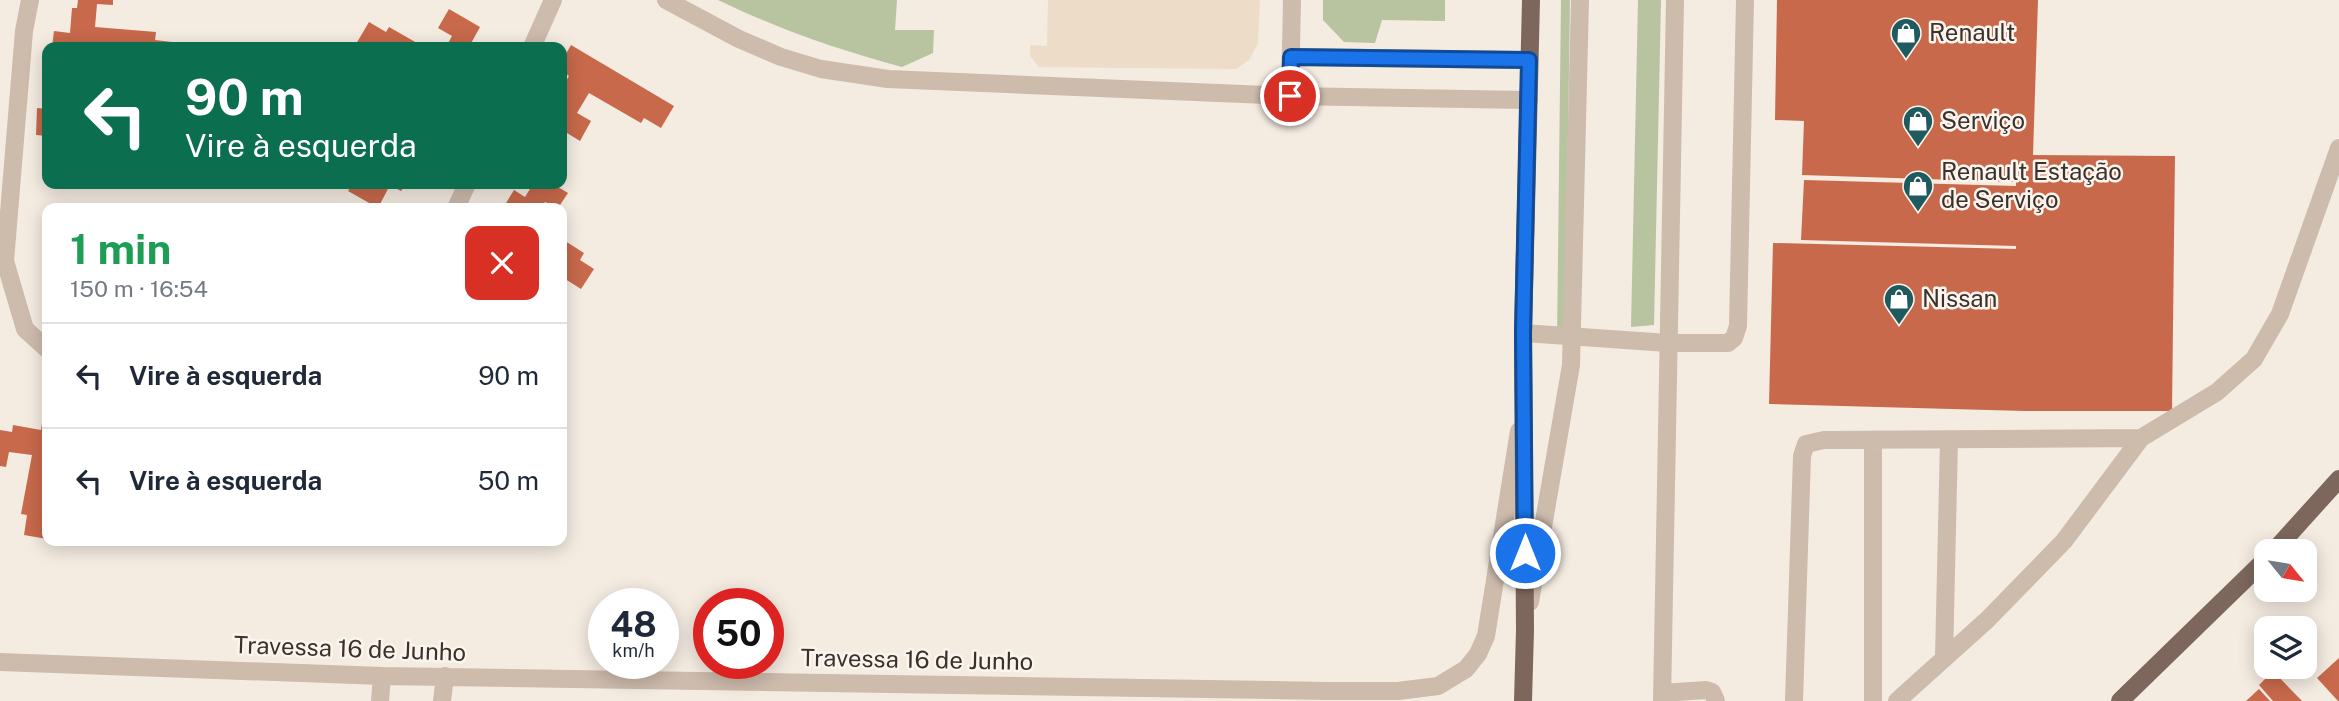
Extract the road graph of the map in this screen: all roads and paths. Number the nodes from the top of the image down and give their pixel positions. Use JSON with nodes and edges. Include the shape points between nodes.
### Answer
{"nodes":[{"id":1,"x":30,"y":0,"type":"edge"},
{"id":2,"x":666,"y":0,"type":"edge"},
{"id":3,"x":1292,"y":0,"type":"edge"},
{"id":4,"x":1531,"y":0,"type":"edge"},
{"id":5,"x":1580,"y":0,"type":"edge"},
{"id":6,"x":1675,"y":0,"type":"edge"},
{"id":7,"x":1745,"y":0,"type":"edge"},
{"id":8,"x":554,"y":2,"type":"edge"},
{"id":9,"x":534,"y":42,"type":"edge"},
{"id":10,"x":1291,"y":57,"type":"junction"},
{"id":11,"x":1529,"y":60,"type":"junction"},
{"id":12,"x":1290,"y":96,"type":"junction"},
{"id":13,"x":1529,"y":100,"type":"junction"},
{"id":14,"x":2339,"y":148,"type":"edge"},
{"id":15,"x":1523,"y":333,"type":"junction"},
{"id":16,"x":1572,"y":336,"type":"junction"},
{"id":17,"x":1668,"y":343,"type":"junction"},
{"id":18,"x":42,"y":344,"type":"edge"},
{"id":19,"x":1524,"y":400,"type":"junction"},
{"id":20,"x":2141,"y":438,"type":"junction"},
{"id":21,"x":1873,"y":440,"type":"junction"},
{"id":22,"x":1949,"y":440,"type":"junction"},
{"id":23,"x":2339,"y":479,"type":"edge"},
{"id":24,"x":2285,"y":539,"type":"edge"},
{"id":25,"x":2254,"y":571,"type":"edge"},
{"id":26,"x":1525,"y":630,"type":"junction"},
{"id":27,"x":1944,"y":659,"type":"junction"},
{"id":28,"x":0,"y":662,"type":"edge"},
{"id":29,"x":382,"y":676,"type":"junction"},
{"id":30,"x":445,"y":677,"type":"junction"},
{"id":31,"x":1662,"y":697,"type":"edge"},
{"id":32,"x":380,"y":701,"type":"edge"},
{"id":33,"x":442,"y":701,"type":"edge"},
{"id":34,"x":1523,"y":701,"type":"edge"},
{"id":35,"x":1717,"y":701,"type":"edge"},
{"id":36,"x":1794,"y":701,"type":"edge"},
{"id":37,"x":1873,"y":701,"type":"edge"},
{"id":38,"x":1897,"y":701,"type":"edge"},
{"id":39,"x":2120,"y":701,"type":"edge"}],
"edges":[{"from":1,"to":18,"type":"street","via":[[5,261],[25,329]]},
{"from":2,"to":12,"type":"street","via":[[781,57],[835,71],[888,79]]},
{"from":3,"to":10,"type":"street"},
{"from":4,"to":11,"type":"main road"},
{"from":5,"to":16,"type":"street"},
{"from":6,"to":17,"type":"street"},
{"from":7,"to":17,"type":"street","via":[[1737,332],[1728,342]]},
{"from":8,"to":9,"type":"street"},
{"from":10,"to":11,"type":"street"},
{"from":10,"to":12,"type":"street"},
{"from":11,"to":13,"type":"main road"},
{"from":12,"to":13,"type":"street"},
{"from":13,"to":15,"type":"main road"},
{"from":14,"to":20,"type":"street","via":[[2280,314],[2254,359],[2217,392]]},
{"from":15,"to":16,"type":"street"},
{"from":15,"to":19,"type":"main road"},
{"from":16,"to":17,"type":"street"},
{"from":16,"to":26,"type":"street","via":[[1571,365]]},
{"from":17,"to":31,"type":"street"},
{"from":19,"to":26,"type":"main road"},
{"from":19,"to":30,"type":"street","name":"Travessa 16 de Junho","via":[[1486,636],[1466,670],[1438,686],[1328,691]]},
{"from":20,"to":22,"type":"street"},
{"from":20,"to":27,"type":"street","via":[[2064,541]]},
{"from":21,"to":22,"type":"street"},
{"from":21,"to":36,"type":"street","via":[[1813,441],[1806,444],[1802,456]]},
{"from":21,"to":37,"type":"street"},
{"from":22,"to":27,"type":"street"},
{"from":23,"to":24,"type":"main road"},
{"from":25,"to":39,"type":"main road"},
{"from":26,"to":34,"type":"main road"},
{"from":27,"to":38,"type":"street"},
{"from":28,"to":29,"type":"street","name":"Travessa 16 de Junho"},
{"from":29,"to":30,"type":"street","name":"Travessa 16 de Junho"},
{"from":29,"to":32,"type":"street"},
{"from":30,"to":33,"type":"street"},
{"from":31,"to":35,"type":"street","via":[[1706,690]]}]}
